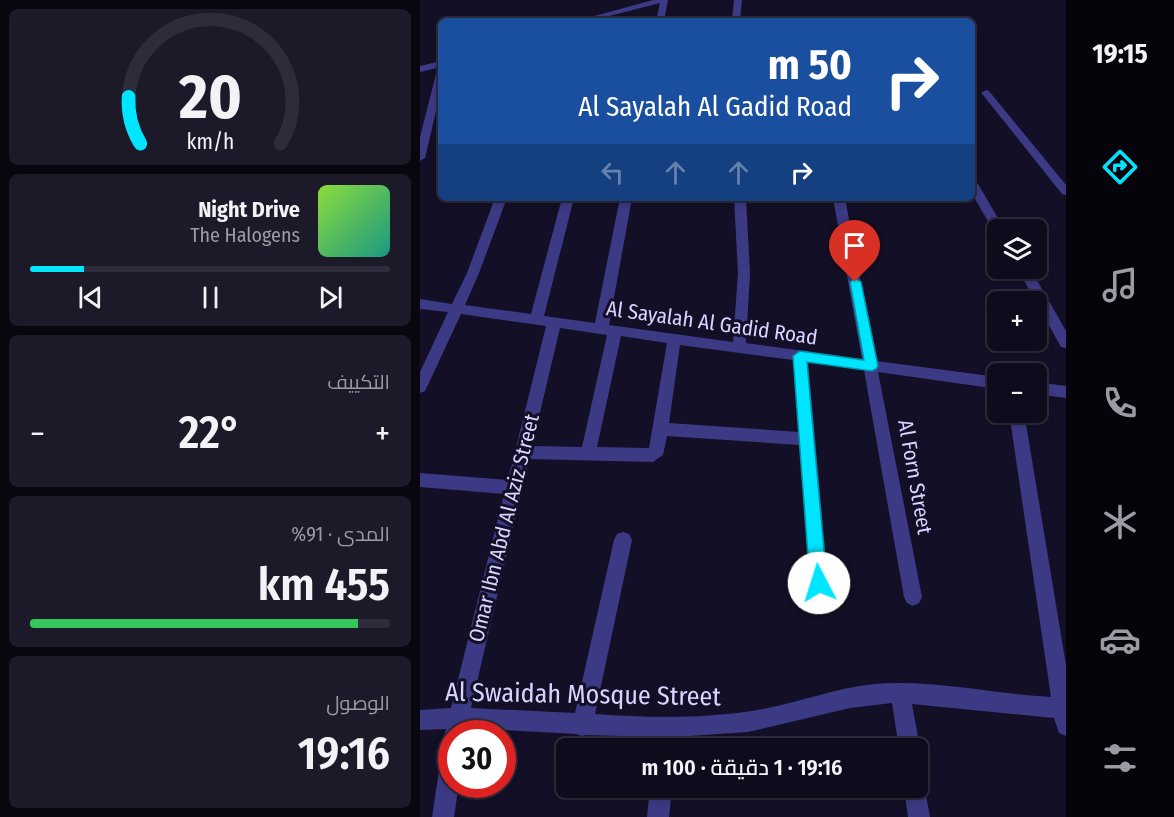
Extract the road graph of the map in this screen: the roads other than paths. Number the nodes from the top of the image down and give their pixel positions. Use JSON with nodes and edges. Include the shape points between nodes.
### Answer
{"nodes":[{"id":1,"x":663,"y":0,"type":"edge"},
{"id":2,"x":738,"y":0,"type":"edge"},
{"id":3,"x":618,"y":11,"type":"junction"},
{"id":4,"x":591,"y":18,"type":"edge"},
{"id":5,"x":616,"y":18,"type":"edge"},
{"id":6,"x":660,"y":18,"type":"edge"},
{"id":7,"x":736,"y":18,"type":"edge"},
{"id":8,"x":438,"y":65,"type":"edge"},
{"id":9,"x":420,"y":69,"type":"edge"},
{"id":10,"x":438,"y":82,"type":"edge"},
{"id":11,"x":986,"y":93,"type":"dead end"},
{"id":12,"x":420,"y":158,"type":"edge"},
{"id":13,"x":975,"y":189,"type":"edge"},
{"id":14,"x":1066,"y":192,"type":"edge"},
{"id":15,"x":500,"y":201,"type":"edge"},
{"id":16,"x":567,"y":201,"type":"edge"},
{"id":17,"x":626,"y":201,"type":"edge"},
{"id":18,"x":740,"y":201,"type":"edge"},
{"id":19,"x":840,"y":201,"type":"edge"},
{"id":20,"x":993,"y":219,"type":"edge"},
{"id":21,"x":1029,"y":279,"type":"edge"},
{"id":22,"x":420,"y":304,"type":"edge"},
{"id":23,"x":456,"y":309,"type":"junction"},
{"id":24,"x":536,"y":320,"type":"junction"},
{"id":25,"x":554,"y":323,"type":"junction"},
{"id":26,"x":608,"y":330,"type":"junction"},
{"id":27,"x":674,"y":339,"type":"junction"},
{"id":28,"x":1066,"y":343,"type":"edge"},
{"id":29,"x":739,"y":348,"type":"junction"},
{"id":30,"x":800,"y":356,"type":"junction"},
{"id":31,"x":872,"y":366,"type":"junction"},
{"id":32,"x":987,"y":382,"type":"edge"},
{"id":33,"x":420,"y":387,"type":"edge"},
{"id":34,"x":1047,"y":389,"type":"edge"},
{"id":35,"x":1066,"y":392,"type":"edge"},
{"id":36,"x":1018,"y":423,"type":"edge"},
{"id":37,"x":660,"y":429,"type":"junction"},
{"id":38,"x":807,"y":440,"type":"junction"},
{"id":39,"x":522,"y":452,"type":"junction"},
{"id":40,"x":588,"y":454,"type":"junction"},
{"id":41,"x":420,"y":480,"type":"edge"},
{"id":42,"x":513,"y":488,"type":"junction"},
{"id":43,"x":623,"y":540,"type":"dead end"},
{"id":44,"x":819,"y":583,"type":"dead end"},
{"id":45,"x":914,"y":597,"type":"dead end"},
{"id":46,"x":900,"y":693,"type":"junction"},
{"id":47,"x":1065,"y":714,"type":"edge"},
{"id":48,"x":420,"y":720,"type":"edge"},
{"id":49,"x":457,"y":720,"type":"edge"},
{"id":50,"x":438,"y":722,"type":"edge"},
{"id":51,"x":516,"y":725,"type":"edge"},
{"id":52,"x":582,"y":726,"type":"junction"},
{"id":53,"x":666,"y":728,"type":"junction"},
{"id":54,"x":665,"y":738,"type":"edge"},
{"id":55,"x":907,"y":738,"type":"edge"},
{"id":56,"x":446,"y":798,"type":"edge"},
{"id":57,"x":660,"y":798,"type":"edge"},
{"id":58,"x":916,"y":798,"type":"edge"},
{"id":59,"x":443,"y":817,"type":"edge"},
{"id":60,"x":658,"y":817,"type":"edge"},
{"id":61,"x":919,"y":817,"type":"edge"}],
"edges":[{"from":1,"to":3,"type":"street"},
{"from":1,"to":6,"type":"street"},
{"from":2,"to":7,"type":"street"},
{"from":3,"to":4,"type":"street"},
{"from":3,"to":5,"type":"street"},
{"from":8,"to":9,"type":"street"},
{"from":10,"to":12,"type":"street"},
{"from":11,"to":14,"type":"street"},
{"from":13,"to":20,"type":"street"},
{"from":15,"to":23,"type":"street"},
{"from":16,"to":24,"type":"street"},
{"from":17,"to":26,"type":"street"},
{"from":18,"to":29,"type":"street","via":[[744,273]]},
{"from":19,"to":31,"type":"street","name":"Al Forn Street"},
{"from":21,"to":28,"type":"street"},
{"from":22,"to":23,"type":"street","name":"Al Sayalah Al Gadid Road"},
{"from":23,"to":24,"type":"street","name":"Al Sayalah Al Gadid Road"},
{"from":23,"to":33,"type":"street"},
{"from":24,"to":25,"type":"street","name":"Al Sayalah Al Gadid Road"},
{"from":25,"to":26,"type":"street","name":"Al Sayalah Al Gadid Road"},
{"from":25,"to":39,"type":"street","name":"Omar Ibn Abd Al Aziz Street"},
{"from":26,"to":27,"type":"street","name":"Al Sayalah Al Gadid Road"},
{"from":26,"to":40,"type":"street"},
{"from":27,"to":29,"type":"street","name":"Al Sayalah Al Gadid Road"},
{"from":27,"to":37,"type":"street"},
{"from":29,"to":30,"type":"street","name":"Al Sayalah Al Gadid Road"},
{"from":30,"to":31,"type":"street","name":"Al Sayalah Al Gadid Road"},
{"from":30,"to":38,"type":"street"},
{"from":31,"to":32,"type":"street","name":"Al Sayalah Al Gadid Road"},
{"from":31,"to":45,"type":"street","name":"Al Forn Street"},
{"from":34,"to":35,"type":"street"},
{"from":36,"to":47,"type":"street"},
{"from":37,"to":38,"type":"street"},
{"from":37,"to":40,"type":"street","via":[[657,450],[651,456]]},
{"from":38,"to":44,"type":"street"},
{"from":39,"to":40,"type":"street"},
{"from":39,"to":42,"type":"street","name":"Omar Ibn Abd Al Aziz Street"},
{"from":41,"to":42,"type":"street"},
{"from":42,"to":49,"type":"street","name":"Omar Ibn Abd Al Aziz Street"},
{"from":43,"to":52,"type":"street"},
{"from":46,"to":47,"type":"street","name":"Al Swaidah Mosque Street","via":[[939,694]]},
{"from":46,"to":53,"type":"street","name":"Al Swaidah Mosque Street","via":[[850,698],[747,722]]},
{"from":46,"to":55,"type":"street"},
{"from":48,"to":50,"type":"street","name":"Al Swaidah Mosque Street"},
{"from":51,"to":52,"type":"street","name":"Al Swaidah Mosque Street"},
{"from":52,"to":53,"type":"street","name":"Al Swaidah Mosque Street"},
{"from":53,"to":54,"type":"street"},
{"from":56,"to":59,"type":"street"},
{"from":57,"to":60,"type":"street"},
{"from":58,"to":61,"type":"street"}]}
